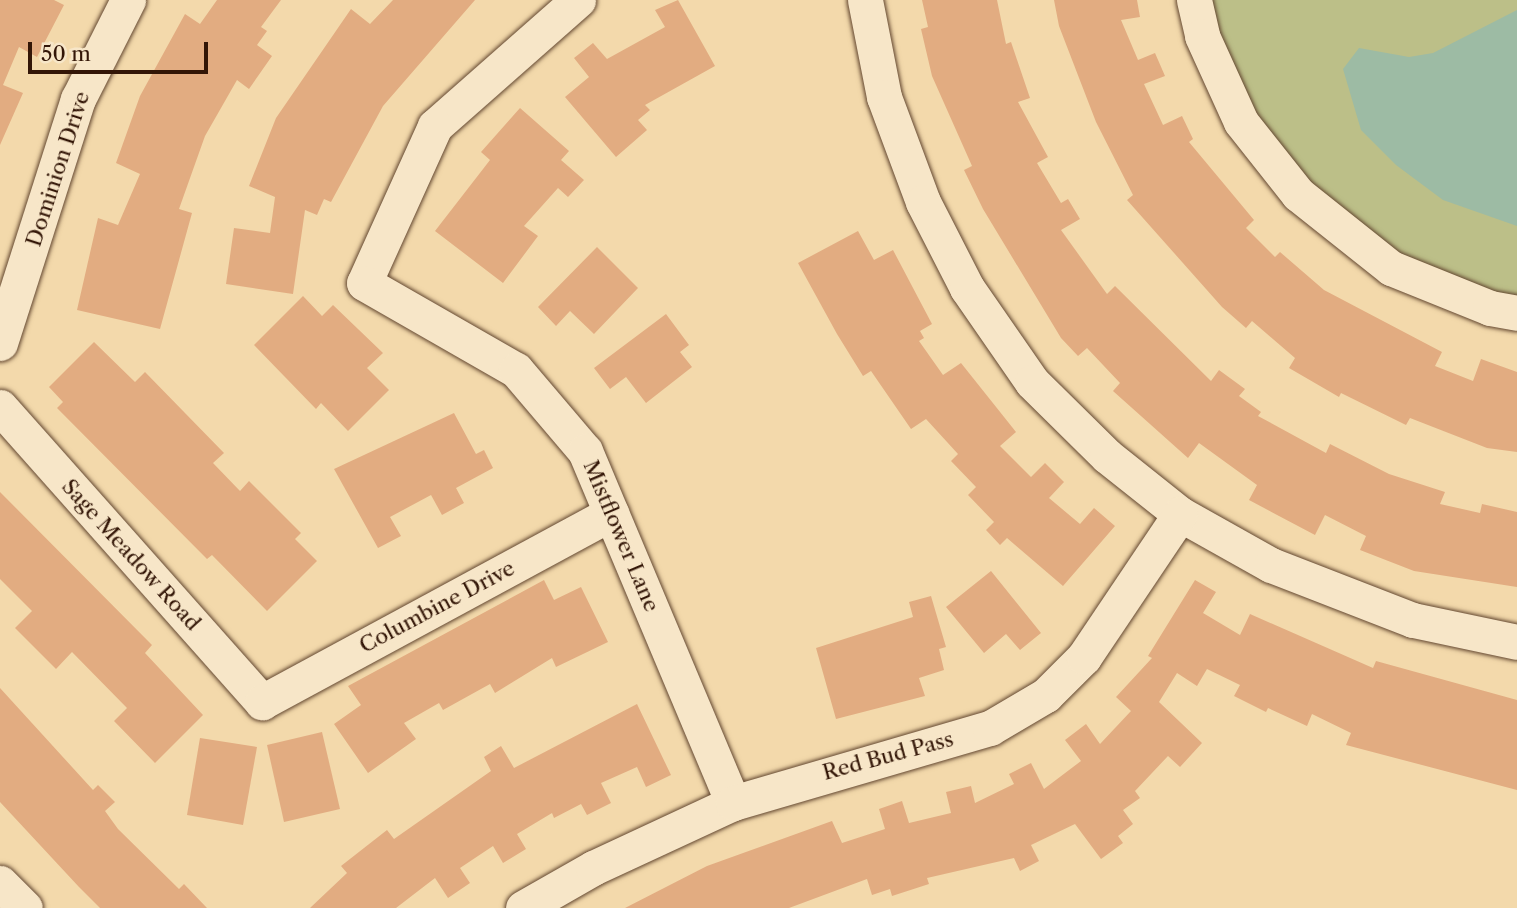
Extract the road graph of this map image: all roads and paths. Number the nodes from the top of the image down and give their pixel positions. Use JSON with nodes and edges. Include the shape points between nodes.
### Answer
{"nodes":[{"id":1,"x":128,"y":0,"type":"edge"},
{"id":2,"x":578,"y":0,"type":"edge"},
{"id":3,"x":865,"y":0,"type":"edge"},
{"id":4,"x":1194,"y":0,"type":"edge"},
{"id":5,"x":1517,"y":313,"type":"edge"},
{"id":6,"x":0,"y":343,"type":"edge"},
{"id":7,"x":0,"y":407,"type":"edge"},
{"id":8,"x":611,"y":513,"type":"junction"},
{"id":9,"x":1180,"y":514,"type":"junction"},
{"id":10,"x":1517,"y":642,"type":"edge"},
{"id":11,"x":262,"y":702,"type":"joint"},
{"id":12,"x":733,"y":803,"type":"junction"},
{"id":13,"x":0,"y":883,"type":"edge"},
{"id":14,"x":25,"y":908,"type":"edge"},
{"id":15,"x":523,"y":908,"type":"edge"}],
"edges":[{"from":1,"to":6,"type":"street","name":"Dominion Drive","via":[[79,99]]},
{"from":2,"to":8,"type":"street","name":"Mistflower Lane","via":[[435,126],[364,283],[516,370],[585,451]]},
{"from":3,"to":9,"type":"street","via":[[884,97],[923,202],[967,288],[1032,382],[1107,456]]},
{"from":4,"to":5,"type":"street","via":[[1202,36],[1241,122],[1298,194],[1391,268],[1490,308]]},
{"from":7,"to":11,"type":"street","name":"Sage Meadow Road"},
{"from":8,"to":11,"type":"street","name":"Columbine Drive"},
{"from":8,"to":12,"type":"street","name":"Mistflower Lane"},
{"from":9,"to":10,"type":"street","via":[[1271,565],[1336,593],[1413,620]]},
{"from":9,"to":12,"type":"street","name":"Red Bud Pass","via":[[1084,657],[1046,695],[989,728]]},
{"from":12,"to":15,"type":"street","name":"Red Bud Pass","via":[[593,868]]},
{"from":13,"to":14,"type":"street"}]}
